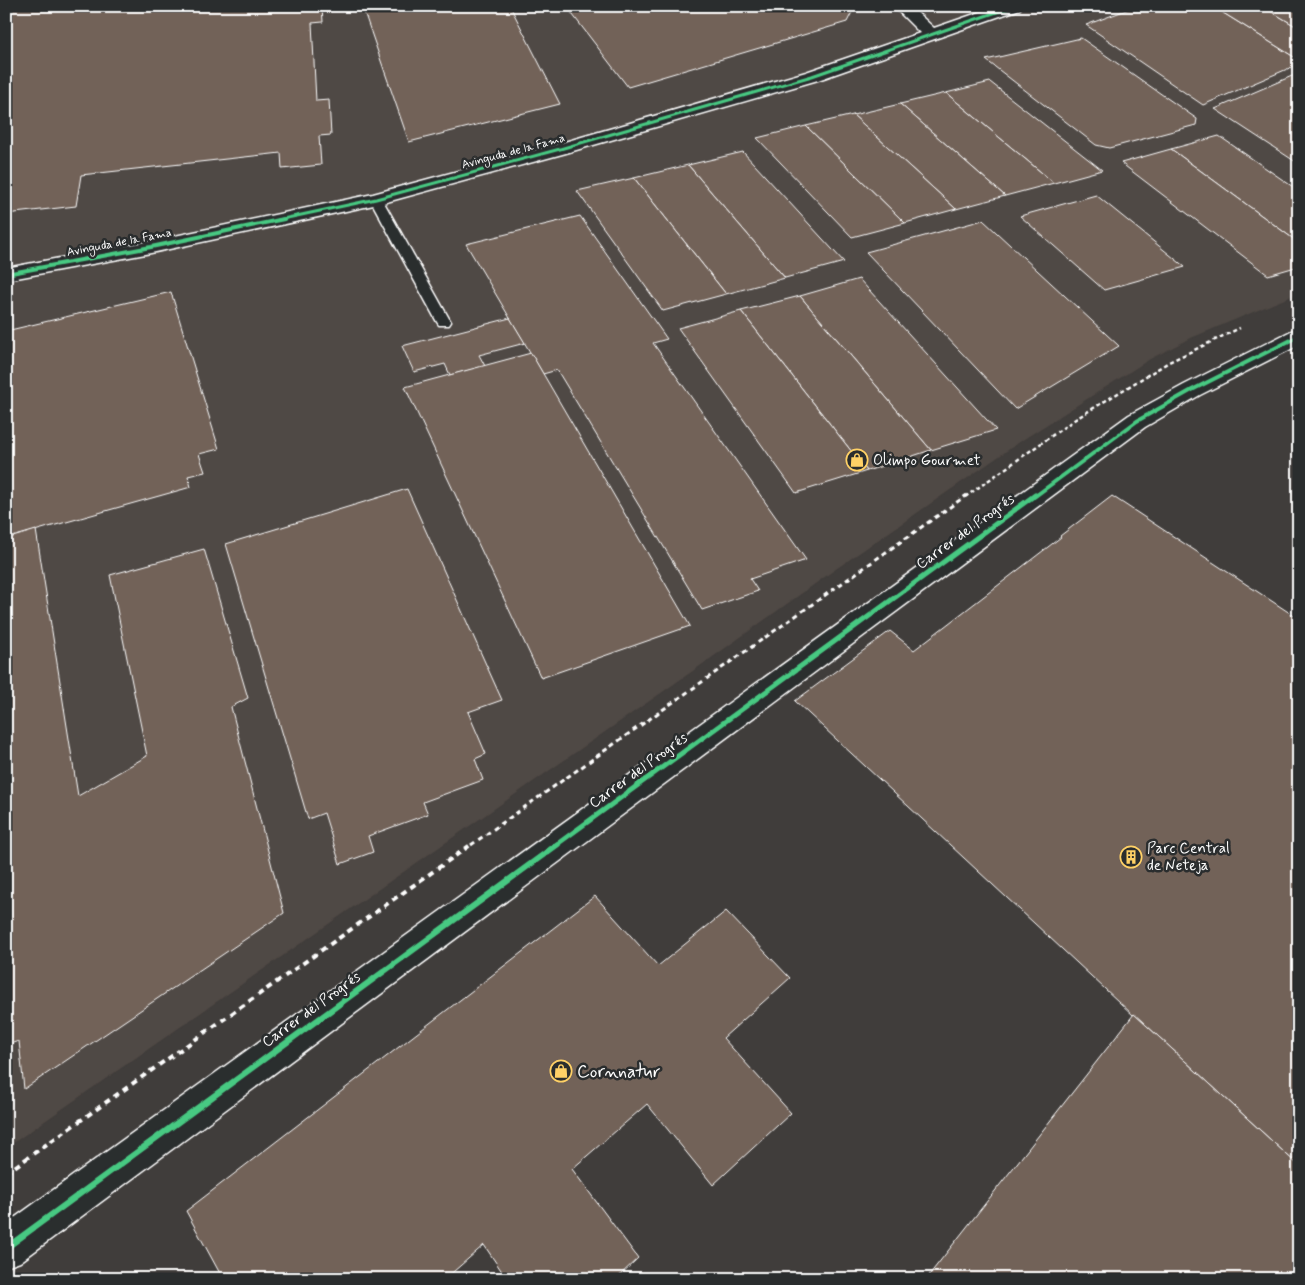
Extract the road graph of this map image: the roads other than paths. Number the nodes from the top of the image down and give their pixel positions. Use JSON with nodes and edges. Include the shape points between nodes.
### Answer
{"nodes":[{"id":1,"x":901,"y":6,"type":"edge"},
{"id":2,"x":1014,"y":6,"type":"edge"},
{"id":3,"x":931,"y":35,"type":"junction"},
{"id":4,"x":376,"y":199,"type":"junction"},
{"id":5,"x":6,"y":274,"type":"edge"},
{"id":6,"x":444,"y":322,"type":"dead end"},
{"id":7,"x":1299,"y":336,"type":"edge"},
{"id":8,"x":6,"y":1248,"type":"edge"}],
"edges":[{"from":1,"to":3,"type":"street"},
{"from":2,"to":3,"type":"street","name":"Avinguda de la Fama"},
{"from":3,"to":4,"type":"street","name":"Avinguda de la Fama","via":[[812,76]]},
{"from":4,"to":5,"type":"street","name":"Avinguda de la Fama"},
{"from":4,"to":6,"type":"lane"},
{"from":7,"to":8,"type":"street","name":"Carrer del Progrés","via":[[1137,421]]}]}
